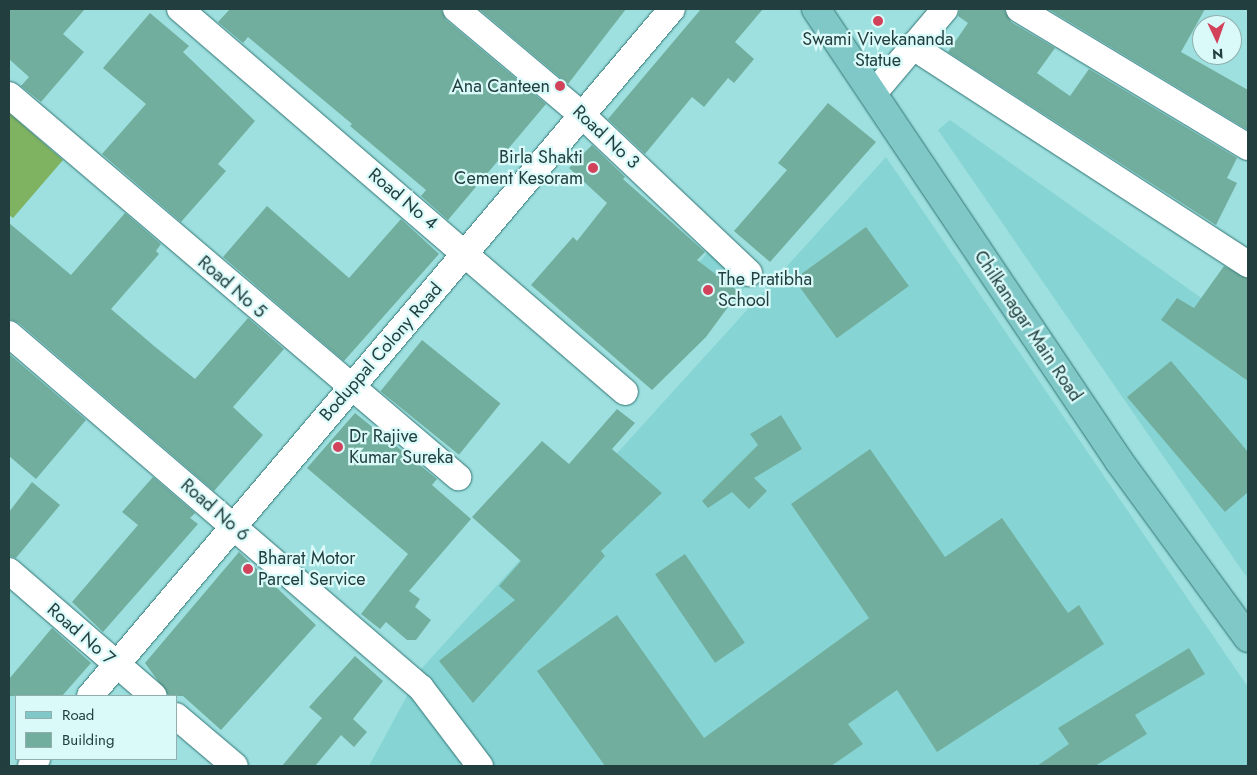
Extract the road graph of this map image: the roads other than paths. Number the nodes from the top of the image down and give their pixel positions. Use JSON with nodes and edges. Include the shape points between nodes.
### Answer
{"nodes":[{"id":1,"x":180,"y":9,"type":"edge"},
{"id":2,"x":456,"y":9,"type":"edge"},
{"id":3,"x":672,"y":9,"type":"edge"},
{"id":4,"x":816,"y":9,"type":"edge"},
{"id":5,"x":945,"y":9,"type":"edge"},
{"id":6,"x":1018,"y":9,"type":"edge"},
{"id":7,"x":912,"y":46,"type":"junction"},
{"id":8,"x":873,"y":94,"type":"junction"},
{"id":9,"x":9,"y":95,"type":"edge"},
{"id":10,"x":582,"y":115,"type":"junction"},
{"id":11,"x":1248,"y":147,"type":"edge"},
{"id":12,"x":467,"y":254,"type":"junction"},
{"id":13,"x":1248,"y":264,"type":"edge"},
{"id":14,"x":749,"y":273,"type":"dead end"},
{"id":15,"x":9,"y":334,"type":"edge"},
{"id":16,"x":349,"y":387,"type":"junction"},
{"id":17,"x":626,"y":392,"type":"dead end"},
{"id":18,"x":458,"y":477,"type":"dead end"},
{"id":19,"x":234,"y":526,"type":"junction"},
{"id":20,"x":9,"y":571,"type":"edge"},
{"id":21,"x":1248,"y":638,"type":"edge"},
{"id":22,"x":117,"y":664,"type":"junction"},
{"id":23,"x":91,"y":695,"type":"edge"},
{"id":24,"x":153,"y":695,"type":"edge"},
{"id":25,"x":178,"y":718,"type":"edge"},
{"id":26,"x":235,"y":766,"type":"edge"},
{"id":27,"x":480,"y":766,"type":"edge"}],
"edges":[{"from":1,"to":12,"type":"street","name":"Road No 4"},
{"from":2,"to":10,"type":"street","name":"Road No 3"},
{"from":3,"to":10,"type":"street","name":"Boduppal Colony Road"},
{"from":4,"to":8,"type":"main road","name":"Chilkanagar Main Road"},
{"from":5,"to":7,"type":"street"},
{"from":6,"to":11,"type":"street"},
{"from":7,"to":8,"type":"street"},
{"from":7,"to":13,"type":"street"},
{"from":8,"to":21,"type":"main road","name":"Chilkanagar Main Road","via":[[1119,461]]},
{"from":9,"to":16,"type":"street","name":"Road No 5"},
{"from":10,"to":12,"type":"street","name":"Boduppal Colony Road"},
{"from":10,"to":14,"type":"street","name":"Road No 3"},
{"from":12,"to":16,"type":"street","name":"Boduppal Colony Road"},
{"from":12,"to":17,"type":"street","name":"Road No 4"},
{"from":15,"to":19,"type":"street","name":"Road No 6"},
{"from":16,"to":18,"type":"street","name":"Road No 5"},
{"from":16,"to":19,"type":"street","name":"Boduppal Colony Road"},
{"from":19,"to":22,"type":"street","name":"Boduppal Colony Road"},
{"from":19,"to":27,"type":"street","name":"Road No 6","via":[[421,688]]},
{"from":20,"to":22,"type":"street","name":"Road No 7"},
{"from":22,"to":23,"type":"street","name":"Boduppal Colony Road"},
{"from":22,"to":24,"type":"street","name":"Road No 7"},
{"from":25,"to":26,"type":"street"}]}
